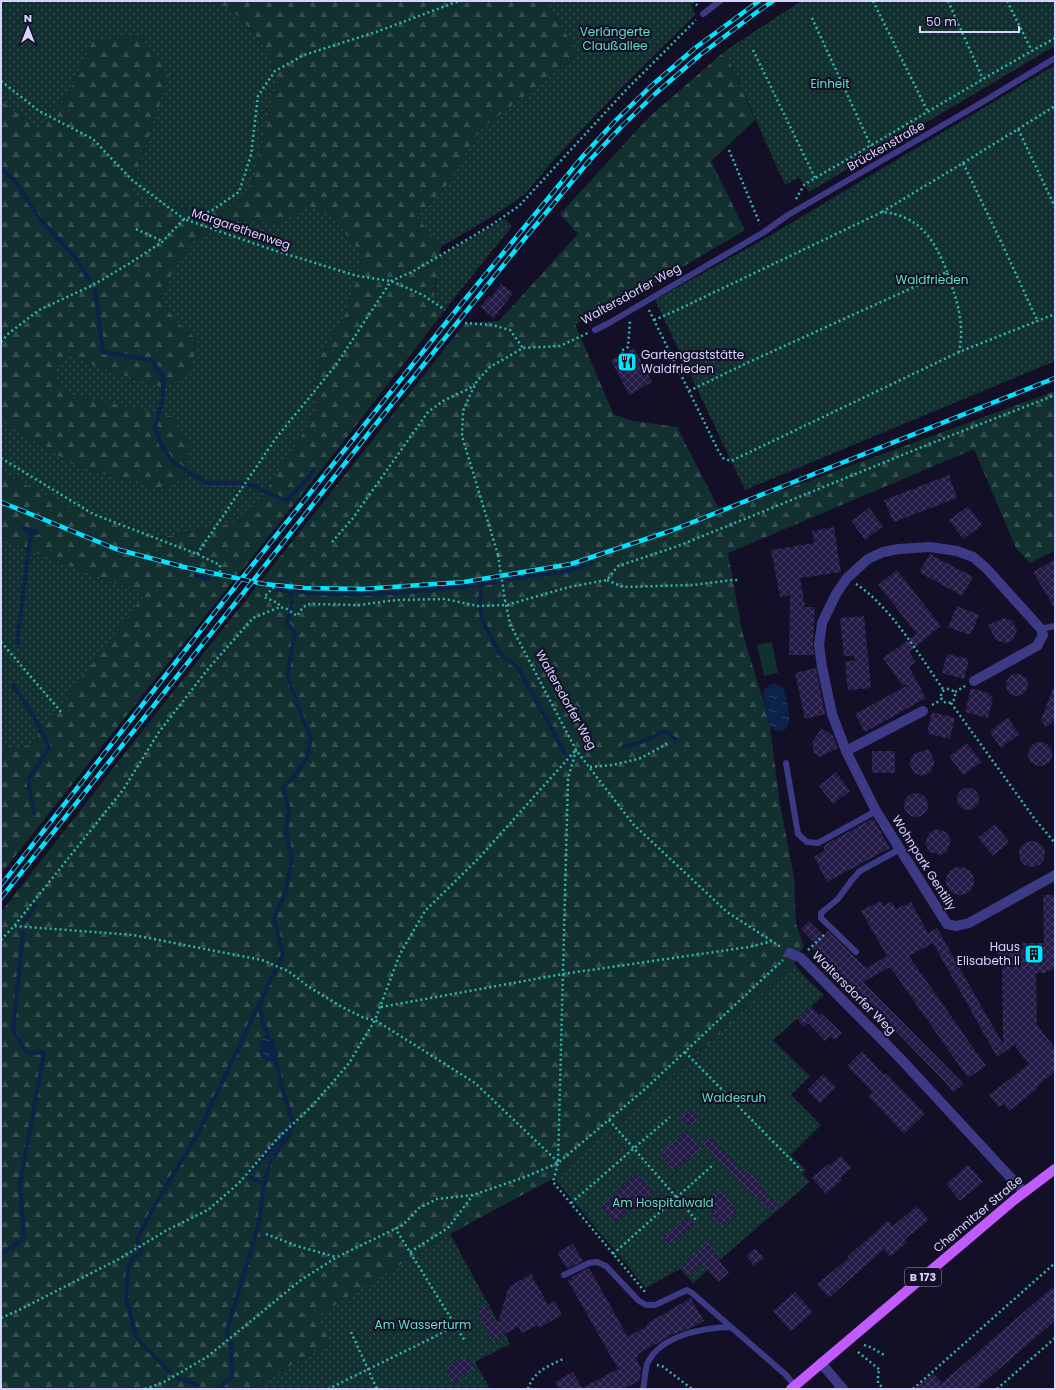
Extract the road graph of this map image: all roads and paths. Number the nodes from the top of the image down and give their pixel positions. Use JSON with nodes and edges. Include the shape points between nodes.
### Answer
{"nodes":[{"id":1,"x":459,"y":1,"type":"edge"},
{"id":2,"x":720,"y":1,"type":"edge"},
{"id":3,"x":873,"y":1,"type":"edge"},
{"id":4,"x":948,"y":1,"type":"edge"},
{"id":5,"x":1007,"y":1,"type":"edge"},
{"id":6,"x":703,"y":14,"type":"joint"},
{"id":7,"x":812,"y":18,"type":"dead end"},
{"id":8,"x":1055,"y":38,"type":"edge"},
{"id":9,"x":753,"y":50,"type":"dead end"},
{"id":10,"x":1032,"y":51,"type":"junction"},
{"id":11,"x":1055,"y":58,"type":"edge"},
{"id":12,"x":983,"y":79,"type":"junction"},
{"id":13,"x":1,"y":80,"type":"edge"},
{"id":14,"x":1055,"y":106,"type":"edge"},
{"id":15,"x":928,"y":112,"type":"junction"},
{"id":16,"x":1018,"y":129,"type":"junction"},
{"id":17,"x":871,"y":146,"type":"junction"},
{"id":18,"x":729,"y":150,"type":"dead end"},
{"id":19,"x":962,"y":163,"type":"junction"},
{"id":20,"x":815,"y":178,"type":"junction"},
{"id":21,"x":1055,"y":207,"type":"edge"},
{"id":22,"x":882,"y":212,"type":"junction"},
{"id":23,"x":788,"y":215,"type":"junction"},
{"id":24,"x":184,"y":219,"type":"junction"},
{"id":25,"x":136,"y":229,"type":"dead end"},
{"id":26,"x":764,"y":232,"type":"junction"},
{"id":27,"x":162,"y":242,"type":"junction"},
{"id":28,"x":728,"y":252,"type":"joint"},
{"id":29,"x":947,"y":272,"type":"junction"},
{"id":30,"x":391,"y":281,"type":"junction"},
{"id":31,"x":646,"y":302,"type":"junction"},
{"id":32,"x":445,"y":310,"type":"dead end"},
{"id":33,"x":1055,"y":314,"type":"edge"},
{"id":34,"x":654,"y":320,"type":"junction"},
{"id":35,"x":630,"y":321,"type":"dead end"},
{"id":36,"x":1038,"y":322,"type":"junction"},
{"id":37,"x":465,"y":323,"type":"dead end"},
{"id":38,"x":595,"y":330,"type":"joint"},
{"id":39,"x":1,"y":342,"type":"edge"},
{"id":40,"x":523,"y":348,"type":"junction"},
{"id":41,"x":959,"y":352,"type":"junction"},
{"id":42,"x":623,"y":354,"type":"dead end"},
{"id":43,"x":478,"y":381,"type":"junction"},
{"id":44,"x":689,"y":391,"type":"junction"},
{"id":45,"x":1055,"y":395,"type":"edge"},
{"id":46,"x":1,"y":458,"type":"edge"},
{"id":47,"x":332,"y":542,"type":"dead end"},
{"id":48,"x":197,"y":554,"type":"junction"},
{"id":49,"x":220,"y":573,"type":"dead end"},
{"id":50,"x":847,"y":578,"type":"junction"},
{"id":51,"x":607,"y":580,"type":"junction"},
{"id":52,"x":740,"y":580,"type":"dead end"},
{"id":53,"x":274,"y":588,"type":"dead end"},
{"id":54,"x":506,"y":605,"type":"junction"},
{"id":55,"x":280,"y":607,"type":"junction"},
{"id":56,"x":1055,"y":626,"type":"edge"},
{"id":57,"x":1041,"y":629,"type":"junction"},
{"id":58,"x":1,"y":642,"type":"edge"},
{"id":59,"x":974,"y":681,"type":"dead end"},
{"id":60,"x":943,"y":689,"type":"junction"},
{"id":61,"x":951,"y":703,"type":"junction"},
{"id":62,"x":923,"y":711,"type":"dead end"},
{"id":63,"x":62,"y":713,"type":"dead end"},
{"id":64,"x":670,"y":742,"type":"dead end"},
{"id":65,"x":576,"y":750,"type":"junction"},
{"id":66,"x":846,"y":751,"type":"junction"},
{"id":67,"x":786,"y":763,"type":"dead end"},
{"id":68,"x":589,"y":767,"type":"junction"},
{"id":69,"x":876,"y":811,"type":"junction"},
{"id":70,"x":1055,"y":843,"type":"edge"},
{"id":71,"x":900,"y":849,"type":"junction"},
{"id":72,"x":1055,"y":874,"type":"edge"},
{"id":73,"x":14,"y":926,"type":"junction"},
{"id":74,"x":830,"y":928,"type":"junction"},
{"id":75,"x":1,"y":940,"type":"edge"},
{"id":76,"x":772,"y":941,"type":"junction"},
{"id":77,"x":856,"y":952,"type":"dead end"},
{"id":78,"x":790,"y":953,"type":"junction"},
{"id":79,"x":801,"y":958,"type":"junction"},
{"id":80,"x":563,"y":974,"type":"junction"},
{"id":81,"x":380,"y":1007,"type":"junction"},
{"id":82,"x":375,"y":1020,"type":"junction"},
{"id":83,"x":685,"y":1052,"type":"junction"},
{"id":84,"x":670,"y":1117,"type":"dead end"},
{"id":85,"x":609,"y":1120,"type":"junction"},
{"id":86,"x":634,"y":1149,"type":"junction"},
{"id":87,"x":558,"y":1163,"type":"junction"},
{"id":88,"x":714,"y":1164,"type":"dead end"},
{"id":89,"x":1055,"y":1168,"type":"edge"},
{"id":90,"x":801,"y":1170,"type":"dead end"},
{"id":91,"x":1024,"y":1192,"type":"junction"},
{"id":92,"x":473,"y":1194,"type":"junction"},
{"id":93,"x":676,"y":1197,"type":"junction"},
{"id":94,"x":571,"y":1203,"type":"junction"},
{"id":95,"x":697,"y":1221,"type":"dead end"},
{"id":96,"x":395,"y":1228,"type":"junction"},
{"id":97,"x":266,"y":1234,"type":"dead end"},
{"id":98,"x":410,"y":1252,"type":"junction"},
{"id":99,"x":613,"y":1254,"type":"junction"},
{"id":100,"x":336,"y":1257,"type":"junction"},
{"id":101,"x":1055,"y":1262,"type":"edge"},
{"id":102,"x":564,"y":1274,"type":"dead end"},
{"id":103,"x":655,"y":1305,"type":"junction"},
{"id":104,"x":1,"y":1318,"type":"edge"},
{"id":105,"x":455,"y":1325,"type":"junction"},
{"id":106,"x":730,"y":1327,"type":"junction"},
{"id":107,"x":350,"y":1332,"type":"dead end"},
{"id":108,"x":1055,"y":1338,"type":"edge"},
{"id":109,"x":465,"y":1341,"type":"dead end"},
{"id":110,"x":864,"y":1345,"type":"dead end"},
{"id":111,"x":858,"y":1352,"type":"dead end"},
{"id":112,"x":886,"y":1356,"type":"dead end"},
{"id":113,"x":563,"y":1359,"type":"dead end"},
{"id":114,"x":647,"y":1363,"type":"junction"},
{"id":115,"x":822,"y":1363,"type":"junction"},
{"id":116,"x":368,"y":1369,"type":"junction"},
{"id":117,"x":793,"y":1387,"type":"edge"},
{"id":118,"x":145,"y":1389,"type":"edge"},
{"id":119,"x":328,"y":1389,"type":"edge"},
{"id":120,"x":377,"y":1389,"type":"edge"},
{"id":121,"x":528,"y":1389,"type":"edge"},
{"id":122,"x":643,"y":1389,"type":"edge"},
{"id":123,"x":692,"y":1389,"type":"edge"},
{"id":124,"x":842,"y":1389,"type":"edge"},
{"id":125,"x":884,"y":1389,"type":"edge"},
{"id":126,"x":913,"y":1389,"type":"edge"},
{"id":127,"x":997,"y":1389,"type":"edge"}],
"edges":[{"from":1,"to":24,"type":"path","via":[[304,55],[275,71],[258,96],[251,155],[239,192],[211,211]]},
{"from":2,"to":6,"type":"lane"},
{"from":3,"to":15,"type":"path"},
{"from":4,"to":12,"type":"path"},
{"from":5,"to":10,"type":"path"},
{"from":6,"to":30,"type":"path","via":[[625,91],[519,206],[412,272]]},
{"from":7,"to":17,"type":"path"},
{"from":8,"to":10,"type":"path"},
{"from":9,"to":20,"type":"path"},
{"from":10,"to":12,"type":"path"},
{"from":11,"to":23,"type":"lane","name":"Brückenstraße"},
{"from":12,"to":15,"type":"path"},
{"from":13,"to":24,"type":"path","via":[[39,111],[93,139],[132,180]]},
{"from":14,"to":16,"type":"path"},
{"from":15,"to":17,"type":"path"},
{"from":16,"to":19,"type":"path"},
{"from":16,"to":21,"type":"path"},
{"from":17,"to":20,"type":"path"},
{"from":18,"to":26,"type":"path"},
{"from":19,"to":22,"type":"path"},
{"from":19,"to":36,"type":"path"},
{"from":20,"to":23,"type":"path","via":[[804,185]]},
{"from":22,"to":29,"type":"path","via":[[913,221],[937,249]]},
{"from":22,"to":34,"type":"path"},
{"from":23,"to":26,"type":"lane","name":"Brückenstraße"},
{"from":24,"to":27,"type":"path","name":"Margarethenweg"},
{"from":24,"to":30,"type":"path","name":"Margarethenweg","via":[[357,276]]},
{"from":25,"to":27,"type":"path"},
{"from":26,"to":28,"type":"lane","name":"Brückenstraße"},
{"from":27,"to":39,"type":"path","name":"Margarethenweg","via":[[93,285],[40,310]]},
{"from":28,"to":31,"type":"lane","name":"Waltersdorfer Weg"},
{"from":29,"to":41,"type":"path","via":[[960,314]]},
{"from":29,"to":44,"type":"path"},
{"from":30,"to":32,"type":"path","name":"Margarethenweg","via":[[423,295]]},
{"from":30,"to":48,"type":"path","via":[[336,365],[276,438]]},
{"from":31,"to":34,"type":"path"},
{"from":31,"to":38,"type":"lane","name":"Waltersdorfer Weg"},
{"from":33,"to":36,"type":"path"},
{"from":34,"to":44,"type":"path"},
{"from":35,"to":42,"type":"path","via":[[628,347],[621,351]]},
{"from":36,"to":41,"type":"path"},
{"from":37,"to":40,"type":"path","via":[[492,325],[510,330]]},
{"from":38,"to":40,"type":"path","name":"Waltersdorfer Weg","via":[[560,346]]},
{"from":40,"to":43,"type":"path","name":"Waltersdorfer Weg","via":[[490,366]]},
{"from":41,"to":44,"type":"path","via":[[731,461],[723,458]]},
{"from":43,"to":47,"type":"path","via":[[428,412],[353,518]]},
{"from":43,"to":54,"type":"path","name":"Waltersdorfer Weg","bridge":true,"via":[[463,411],[462,436],[498,555]]},
{"from":45,"to":51,"type":"path","via":[[678,546],[618,566]]},
{"from":46,"to":48,"type":"path","via":[[93,514]]},
{"from":48,"to":49,"type":"path","via":[[220,565]]},
{"from":50,"to":57,"type":"street","name":"Wohnpark Gentilly","via":[[868,559],[883,552],[930,547],[957,551],[973,556],[986,568]]},
{"from":50,"to":60,"type":"path","via":[[880,604]]},
{"from":50,"to":66,"type":"street","name":"Wohnpark Gentilly","via":[[822,623],[819,645],[832,714]]},
{"from":51,"to":52,"type":"path","via":[[623,588]]},
{"from":51,"to":54,"type":"path","via":[[569,587]]},
{"from":53,"to":55,"type":"path","via":[[264,597],[278,603]]},
{"from":54,"to":55,"type":"path","via":[[478,606],[445,598],[359,605],[310,604],[303,607],[298,615]]},
{"from":54,"to":65,"type":"path","name":"Waltersdorfer Weg","via":[[510,624]]},
{"from":55,"to":73,"type":"path","via":[[253,618],[208,668],[159,732],[123,790]]},
{"from":56,"to":57,"type":"lane"},
{"from":57,"to":59,"type":"street","via":[[1043,635],[1037,646]]},
{"from":58,"to":63,"type":"path"},
{"from":60,"to":61,"type":"path","via":[[940,694],[941,700]]},
{"from":60,"to":61,"type":"path","via":[[950,688],[955,692],[955,698]]},
{"from":61,"to":70,"type":"path"},
{"from":62,"to":66,"type":"street"},
{"from":64,"to":68,"type":"path","via":[[641,758],[613,765]]},
{"from":65,"to":68,"type":"path","name":"Waltersdorfer Weg"},
{"from":65,"to":80,"type":"path","via":[[568,779]]},
{"from":65,"to":81,"type":"path","via":[[479,858],[425,911],[400,954]]},
{"from":66,"to":69,"type":"street","name":"Wohnpark Gentilly"},
{"from":67,"to":69,"type":"lane","via":[[798,834],[807,842],[818,844]]},
{"from":68,"to":76,"type":"path","name":"Waltersdorfer Weg","via":[[634,824],[728,912]]},
{"from":69,"to":71,"type":"street","name":"Wohnpark Gentilly"},
{"from":71,"to":72,"type":"street","name":"Wohnpark Gentilly","via":[[947,924],[956,926],[968,923]]},
{"from":71,"to":74,"type":"lane","via":[[860,871],[838,899],[821,913],[821,918]]},
{"from":73,"to":75,"type":"path"},
{"from":73,"to":82,"type":"path","via":[[133,935],[262,960],[288,971],[342,1007],[364,1018]]},
{"from":74,"to":77,"type":"lane"},
{"from":74,"to":79,"type":"path"},
{"from":76,"to":78,"type":"path","name":"Waltersdorfer Weg"},
{"from":76,"to":80,"type":"path","via":[[749,947]]},
{"from":78,"to":79,"type":"street","name":"Waltersdorfer Weg"},
{"from":78,"to":83,"type":"path"},
{"from":79,"to":91,"type":"street","name":"Waltersdorfer Weg","via":[[898,1056]]},
{"from":80,"to":81,"type":"path"},
{"from":80,"to":87,"type":"path"},
{"from":81,"to":82,"type":"path"},
{"from":82,"to":87,"type":"path","via":[[475,1083]]},
{"from":82,"to":104,"type":"path","via":[[349,1063],[311,1107],[277,1139],[239,1183],[208,1210],[167,1230],[119,1259]]},
{"from":83,"to":85,"type":"path"},
{"from":83,"to":90,"type":"path"},
{"from":84,"to":86,"type":"path"},
{"from":85,"to":86,"type":"path"},
{"from":85,"to":87,"type":"path"},
{"from":86,"to":93,"type":"path"},
{"from":86,"to":94,"type":"path"},
{"from":87,"to":92,"type":"path"},
{"from":87,"to":94,"type":"path","via":[[553,1182]]},
{"from":88,"to":93,"type":"path"},
{"from":89,"to":91,"type":"main road","name":"Chemnitzer Straße","number":"B 173"},
{"from":91,"to":115,"type":"main road","name":"Chemnitzer Straße","number":"B 173"},
{"from":92,"to":96,"type":"path","via":[[437,1199],[419,1208],[403,1225]]},
{"from":92,"to":98,"type":"path","via":[[448,1228]]},
{"from":93,"to":95,"type":"path"},
{"from":93,"to":99,"type":"path"},
{"from":94,"to":99,"type":"path"},
{"from":96,"to":98,"type":"path"},
{"from":96,"to":100,"type":"path"},
{"from":97,"to":100,"type":"path"},
{"from":98,"to":105,"type":"path"},
{"from":99,"to":103,"type":"path"},
{"from":100,"to":118,"type":"path","via":[[301,1280],[208,1357],[164,1382]]},
{"from":101,"to":126,"type":"path"},
{"from":102,"to":103,"type":"lane","via":[[597,1262],[606,1266],[639,1301],[646,1305]]},
{"from":103,"to":106,"type":"lane","via":[[686,1290]]},
{"from":105,"to":109,"type":"path"},
{"from":105,"to":116,"type":"path"},
{"from":106,"to":114,"type":"lane","via":[[686,1334],[662,1347]]},
{"from":106,"to":117,"type":"lane","via":[[786,1375]]},
{"from":107,"to":116,"type":"path"},
{"from":108,"to":127,"type":"path"},
{"from":110,"to":112,"type":"path"},
{"from":111,"to":125,"type":"path","via":[[880,1370],[877,1378]]},
{"from":113,"to":121,"type":"path","via":[[541,1370],[532,1379]]},
{"from":114,"to":122,"type":"lane"},
{"from":114,"to":123,"type":"path","via":[[662,1366]]},
{"from":115,"to":117,"type":"main road","name":"Chemnitzer Straße","number":"B 173"},
{"from":115,"to":124,"type":"street"},
{"from":116,"to":119,"type":"path"},
{"from":116,"to":120,"type":"path"}]}
